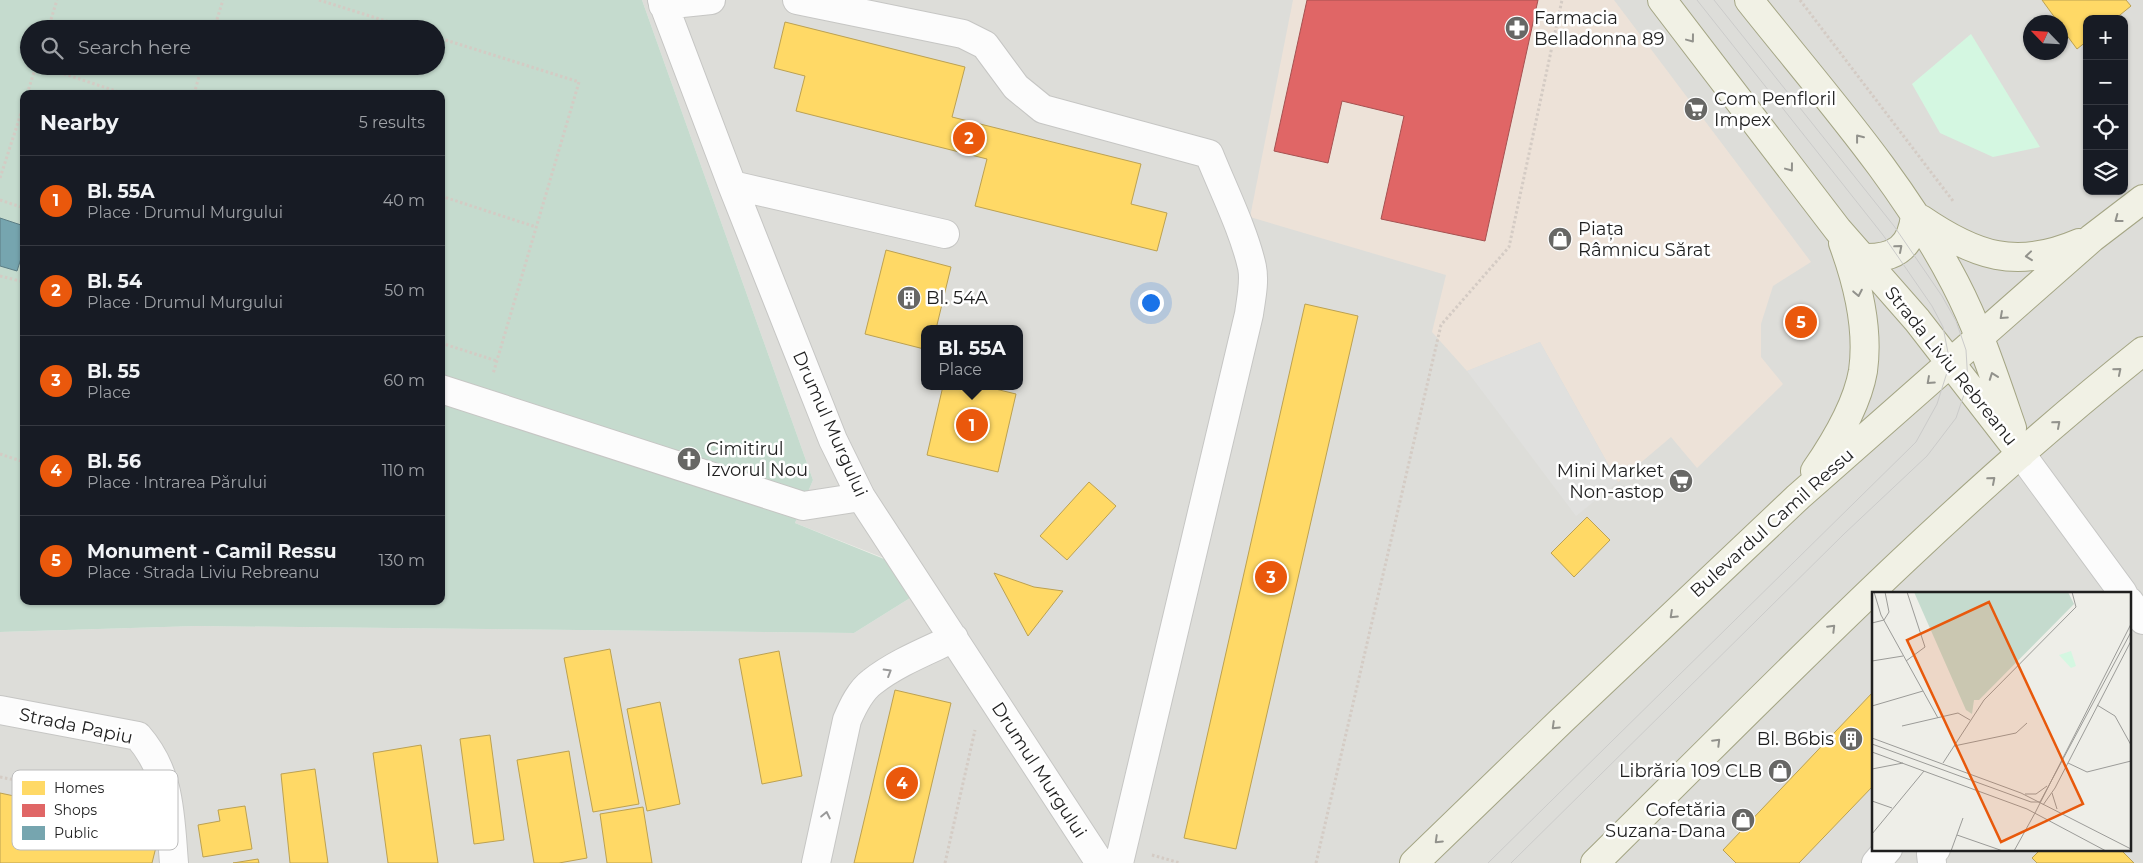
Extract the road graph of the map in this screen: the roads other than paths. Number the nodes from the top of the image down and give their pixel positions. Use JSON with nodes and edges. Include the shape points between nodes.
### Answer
{"nodes":[{"id":1,"x":711,"y":0,"type":"edge"},
{"id":2,"x":797,"y":0,"type":"edge"},
{"id":3,"x":1662,"y":0,"type":"edge"},
{"id":4,"x":1750,"y":0,"type":"edge"},
{"id":5,"x":663,"y":2,"type":"edge"},
{"id":6,"x":732,"y":186,"type":"junction"},
{"id":7,"x":2143,"y":199,"type":"edge"},
{"id":8,"x":1915,"y":215,"type":"junction"},
{"id":9,"x":1838,"y":230,"type":"junction"},
{"id":10,"x":944,"y":234,"type":"dead end"},
{"id":11,"x":2092,"y":238,"type":"junction"},
{"id":12,"x":1863,"y":258,"type":"junction"},
{"id":13,"x":1979,"y":337,"type":"junction"},
{"id":14,"x":2143,"y":351,"type":"edge"},
{"id":15,"x":1950,"y":363,"type":"junction"},
{"id":16,"x":445,"y":390,"type":"edge"},
{"id":17,"x":2021,"y":454,"type":"junction"},
{"id":18,"x":861,"y":497,"type":"junction"},
{"id":19,"x":1798,"y":497,"type":"junction"},
{"id":20,"x":2122,"y":592,"type":"edge"},
{"id":21,"x":2130,"y":602,"type":"edge"},
{"id":22,"x":2143,"y":620,"type":"edge"},
{"id":23,"x":954,"y":638,"type":"junction"},
{"id":24,"x":0,"y":710,"type":"edge"},
{"id":25,"x":160,"y":770,"type":"edge"},
{"id":26,"x":173,"y":850,"type":"edge"},
{"id":27,"x":1887,"y":850,"type":"edge"},
{"id":28,"x":1935,"y":850,"type":"edge"},
{"id":29,"x":174,"y":863,"type":"edge"},
{"id":30,"x":816,"y":863,"type":"edge"},
{"id":31,"x":1100,"y":863,"type":"edge"},
{"id":32,"x":1119,"y":863,"type":"edge"},
{"id":33,"x":1414,"y":863,"type":"edge"},
{"id":34,"x":1595,"y":863,"type":"edge"},
{"id":35,"x":1876,"y":863,"type":"edge"},
{"id":36,"x":1932,"y":863,"type":"edge"}],
"edges":[{"from":1,"to":5,"type":"street"},
{"from":2,"to":32,"type":"street","via":[[963,34],[985,45],[1016,87],[1043,109],[1209,154],[1252,268],[1252,291]]},
{"from":3,"to":9,"type":"main road","name":"Strada Liviu Rebreanu","one_way":true},
{"from":8,"to":4,"type":"main road","name":"Strada Liviu Rebreanu","one_way":true,"via":[[1889,176]]},
{"from":5,"to":6,"type":"street","name":"Drumul Murgului"},
{"from":6,"to":10,"type":"street"},
{"from":6,"to":18,"type":"street","name":"Drumul Murgului","via":[[833,440]]},
{"from":7,"to":11,"type":"main road","name":"Bulevardul Camil Ressu","one_way":true},
{"from":11,"to":8,"type":"main road","one_way":true,"via":[[2059,252],[2023,257],[1987,254],[1953,240]]},
{"from":12,"to":8,"type":"main road","one_way":true,"via":[[1881,259],[1895,252],[1908,240],[1914,228]]},
{"from":8,"to":13,"type":"main road","name":"Strada Liviu Rebreanu","via":[[1955,283]]},
{"from":9,"to":12,"type":"main road","name":"Strada Liviu Rebreanu"},
{"from":9,"to":19,"type":"main road","one_way":true,"via":[[1854,274],[1863,319],[1863,371],[1838,435]]},
{"from":11,"to":13,"type":"main road","name":"Bulevardul Camil Ressu","one_way":true},
{"from":12,"to":15,"type":"main road","name":"Strada Liviu Rebreanu"},
{"from":13,"to":15,"type":"main road","name":"Bulevardul Camil Ressu"},
{"from":17,"to":13,"type":"main road","name":"Strada Liviu Rebreanu","one_way":true},
{"from":17,"to":14,"type":"main road","one_way":true},
{"from":15,"to":17,"type":"main road","name":"Strada Liviu Rebreanu"},
{"from":15,"to":19,"type":"main road","name":"Bulevardul Camil Ressu","one_way":true},
{"from":16,"to":18,"type":"street","via":[[804,506]]},
{"from":17,"to":20,"type":"street"},
{"from":34,"to":17,"type":"main road","one_way":true,"via":[[1876,585]]},
{"from":18,"to":23,"type":"street","name":"Drumul Murgului"},
{"from":19,"to":33,"type":"main road","name":"Bulevardul Camil Ressu","one_way":true},
{"from":21,"to":22,"type":"street"},
{"from":30,"to":23,"type":"street","one_way":true,"via":[[847,720],[856,700],[871,682]]},
{"from":23,"to":31,"type":"street","name":"Drumul Murgului"},
{"from":24,"to":25,"type":"street","name":"Strada Papiu","via":[[138,736],[149,748]]},
{"from":26,"to":29,"type":"street","name":"Strada Papiu"},
{"from":27,"to":35,"type":"street"},
{"from":28,"to":36,"type":"street"}]}
